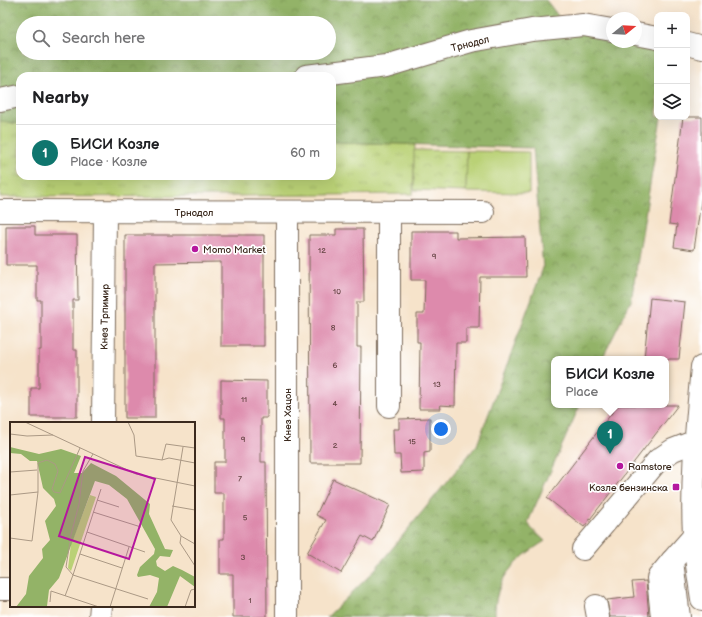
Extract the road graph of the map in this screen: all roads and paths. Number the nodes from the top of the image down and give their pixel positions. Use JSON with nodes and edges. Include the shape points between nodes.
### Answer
{"nodes":[{"id":1,"x":606,"y":29,"type":"edge"},
{"id":2,"x":642,"y":35,"type":"edge"},
{"id":3,"x":654,"y":37,"type":"edge"},
{"id":4,"x":690,"y":45,"type":"edge"},
{"id":5,"x":702,"y":48,"type":"edge"},
{"id":6,"x":336,"y":72,"type":"edge"},
{"id":7,"x":16,"y":97,"type":"edge"},
{"id":8,"x":0,"y":100,"type":"edge"},
{"id":9,"x":0,"y":211,"type":"edge"},
{"id":10,"x":106,"y":212,"type":"junction"},
{"id":11,"x":287,"y":212,"type":"junction"},
{"id":12,"x":388,"y":212,"type":"junction"},
{"id":13,"x":483,"y":212,"type":"dead end"},
{"id":14,"x":702,"y":367,"type":"edge"},
{"id":15,"x":389,"y":406,"type":"dead end"},
{"id":16,"x":103,"y":422,"type":"edge"},
{"id":17,"x":696,"y":441,"type":"junction"},
{"id":18,"x":694,"y":536,"type":"junction"},
{"id":19,"x":583,"y":549,"type":"dead end"},
{"id":20,"x":672,"y":561,"type":"junction"},
{"id":21,"x":0,"y":588,"type":"edge"},
{"id":22,"x":10,"y":589,"type":"edge"},
{"id":23,"x":702,"y":599,"type":"edge"},
{"id":24,"x":101,"y":607,"type":"edge"},
{"id":25,"x":100,"y":617,"type":"edge"},
{"id":26,"x":287,"y":617,"type":"edge"},
{"id":27,"x":662,"y":617,"type":"edge"},
{"id":28,"x":679,"y":617,"type":"edge"}],
"edges":[{"from":1,"to":6,"type":"street","name":"Трнодол","via":[[583,25],[532,30],[471,41],[386,66]]},
{"from":2,"to":3,"type":"street"},
{"from":4,"to":5,"type":"street"},
{"from":7,"to":8,"type":"street"},
{"from":9,"to":10,"type":"street","name":"Трнодол"},
{"from":10,"to":11,"type":"street","name":"Трнодол"},
{"from":10,"to":16,"type":"street","name":"Кнез Трпимир"},
{"from":11,"to":12,"type":"street","name":"Трнодол"},
{"from":11,"to":26,"type":"street","name":"Кнез Хацон"},
{"from":12,"to":13,"type":"street","name":"Трнодол"},
{"from":12,"to":15,"type":"street"},
{"from":14,"to":17,"type":"street"},
{"from":17,"to":18,"type":"street"},
{"from":17,"to":19,"type":"street","via":[[673,450],[658,460]]},
{"from":18,"to":20,"type":"street"},
{"from":18,"to":23,"type":"street"},
{"from":20,"to":27,"type":"street","via":[[658,578]]},
{"from":20,"to":28,"type":"street"},
{"from":21,"to":22,"type":"street"},
{"from":24,"to":25,"type":"street"}]}
